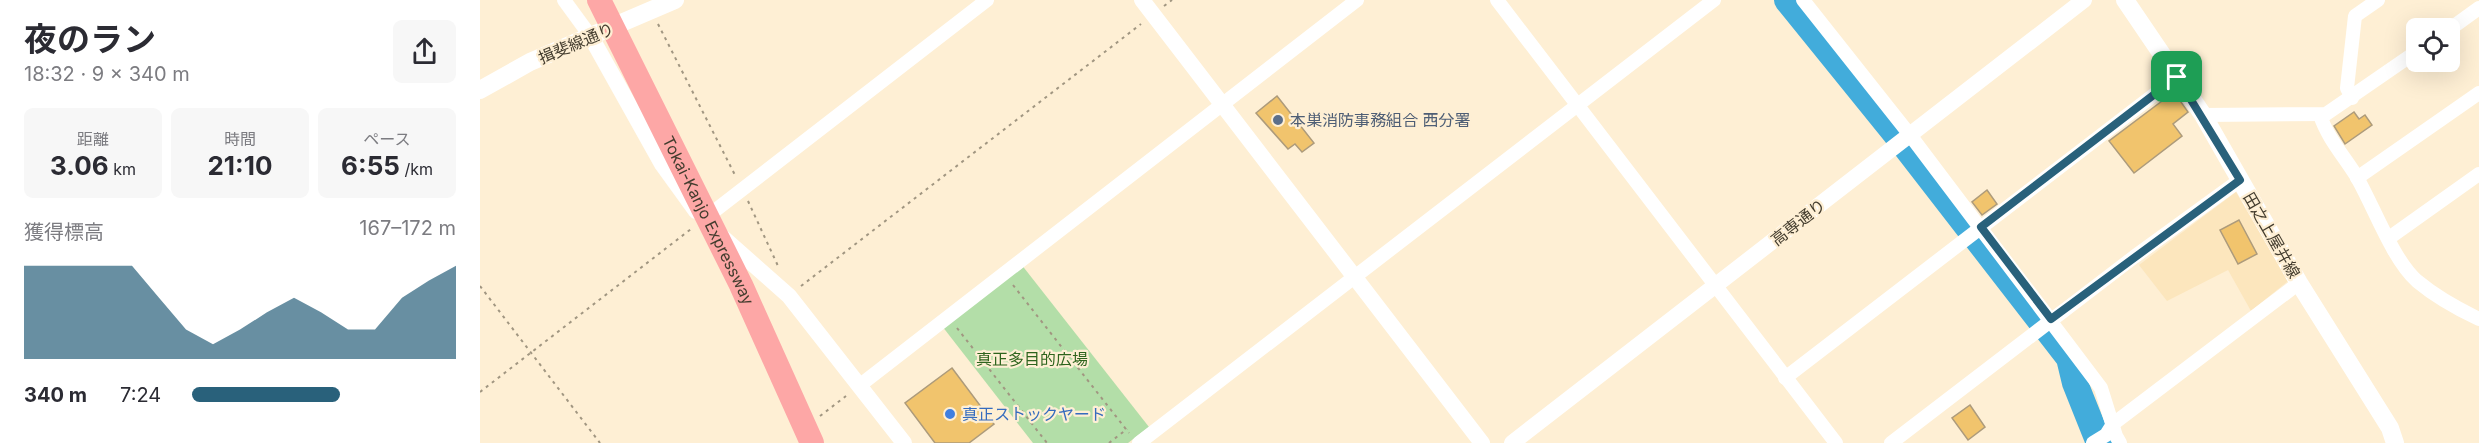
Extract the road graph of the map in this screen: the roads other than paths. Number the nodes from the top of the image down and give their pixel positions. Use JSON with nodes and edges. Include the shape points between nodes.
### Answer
{"nodes":[{"id":1,"x":564,"y":0,"type":"edge"},
{"id":2,"x":600,"y":0,"type":"edge"},
{"id":3,"x":675,"y":0,"type":"edge"},
{"id":4,"x":987,"y":0,"type":"edge"},
{"id":5,"x":1142,"y":0,"type":"edge"},
{"id":6,"x":1358,"y":0,"type":"edge"},
{"id":7,"x":1497,"y":0,"type":"edge"},
{"id":8,"x":1714,"y":0,"type":"edge"},
{"id":9,"x":1803,"y":0,"type":"edge"},
{"id":10,"x":2084,"y":0,"type":"edge"},
{"id":11,"x":2125,"y":0,"type":"edge"},
{"id":12,"x":2378,"y":0,"type":"edge"},
{"id":13,"x":2479,"y":8,"type":"edge"},
{"id":14,"x":2460,"y":22,"type":"edge"},
{"id":15,"x":591,"y":37,"type":"junction"},
{"id":16,"x":2406,"y":59,"type":"edge"},
{"id":17,"x":2177,"y":77,"type":"junction"},
{"id":18,"x":480,"y":90,"type":"edge"},
{"id":19,"x":2479,"y":93,"type":"edge"},
{"id":20,"x":2352,"y":98,"type":"junction"},
{"id":21,"x":1222,"y":104,"type":"junction"},
{"id":22,"x":1576,"y":105,"type":"junction"},
{"id":23,"x":2203,"y":115,"type":"junction"},
{"id":24,"x":2320,"y":115,"type":"junction"},
{"id":25,"x":1904,"y":140,"type":"junction"},
{"id":26,"x":2479,"y":174,"type":"edge"},
{"id":27,"x":2357,"y":178,"type":"junction"},
{"id":28,"x":2240,"y":180,"type":"junction"},
{"id":29,"x":703,"y":220,"type":"junction"},
{"id":30,"x":1981,"y":227,"type":"junction"},
{"id":31,"x":2389,"y":238,"type":"junction"},
{"id":32,"x":1353,"y":276,"type":"junction"},
{"id":33,"x":2299,"y":283,"type":"junction"},
{"id":34,"x":1714,"y":287,"type":"junction"},
{"id":35,"x":2051,"y":319,"type":"junction"},
{"id":36,"x":2479,"y":319,"type":"edge"},
{"id":37,"x":1785,"y":378,"type":"junction"},
{"id":38,"x":859,"y":386,"type":"junction"},
{"id":39,"x":2113,"y":424,"type":"junction"},
{"id":40,"x":814,"y":431,"type":"edge"},
{"id":41,"x":904,"y":443,"type":"edge"},
{"id":42,"x":1139,"y":443,"type":"edge"},
{"id":43,"x":1482,"y":443,"type":"edge"},
{"id":44,"x":1512,"y":443,"type":"edge"},
{"id":45,"x":1836,"y":443,"type":"edge"},
{"id":46,"x":1891,"y":443,"type":"edge"},
{"id":47,"x":2093,"y":443,"type":"edge"},
{"id":48,"x":2120,"y":443,"type":"edge"},
{"id":49,"x":2395,"y":443,"type":"edge"}],
"edges":[{"from":1,"to":15,"type":"street"},
{"from":2,"to":40,"type":"highway","name":"Tokai-Kanjo Expressway"},
{"from":3,"to":15,"type":"main road","name":"揖斐線通り"},
{"from":4,"to":29,"type":"street"},
{"from":5,"to":21,"type":"street"},
{"from":6,"to":21,"type":"street"},
{"from":7,"to":22,"type":"street"},
{"from":8,"to":22,"type":"street"},
{"from":9,"to":25,"type":"street"},
{"from":10,"to":25,"type":"street","name":"高専通り"},
{"from":11,"to":17,"type":"main road","name":"田之上屋井線"},
{"from":12,"to":20,"type":"street","via":[[2355,16],[2347,88]]},
{"from":13,"to":14,"type":"street"},
{"from":15,"to":18,"type":"main road","name":"揖斐線通り","via":[[531,62]]},
{"from":15,"to":29,"type":"street","via":[[662,164]]},
{"from":16,"to":20,"type":"street"},
{"from":17,"to":23,"type":"main road","name":"田之上屋井線"},
{"from":17,"to":30,"type":"street"},
{"from":19,"to":27,"type":"street"},
{"from":20,"to":24,"type":"street"},
{"from":21,"to":32,"type":"street"},
{"from":21,"to":38,"type":"street"},
{"from":22,"to":32,"type":"street"},
{"from":22,"to":34,"type":"street"},
{"from":23,"to":24,"type":"street"},
{"from":23,"to":28,"type":"main road","name":"田之上屋井線"},
{"from":24,"to":27,"type":"street"},
{"from":25,"to":30,"type":"street"},
{"from":25,"to":34,"type":"street","name":"高専通り"},
{"from":26,"to":31,"type":"street"},
{"from":27,"to":31,"type":"street"},
{"from":28,"to":33,"type":"main road","name":"田之上屋井線"},
{"from":28,"to":35,"type":"street"},
{"from":29,"to":38,"type":"street","via":[[785,291]]},
{"from":30,"to":35,"type":"street"},
{"from":30,"to":37,"type":"street"},
{"from":31,"to":36,"type":"street","via":[[2416,280]]},
{"from":32,"to":42,"type":"street"},
{"from":32,"to":43,"type":"street"},
{"from":33,"to":39,"type":"street"},
{"from":33,"to":49,"type":"main road","name":"田之上屋井線"},
{"from":34,"to":37,"type":"street"},
{"from":34,"to":44,"type":"street","name":"高専通り"},
{"from":35,"to":39,"type":"street","via":[[2101,388]]},
{"from":35,"to":46,"type":"street"},
{"from":37,"to":45,"type":"street"},
{"from":38,"to":41,"type":"street"},
{"from":39,"to":47,"type":"street","via":[[2106,435]]},
{"from":39,"to":48,"type":"street"}]}
